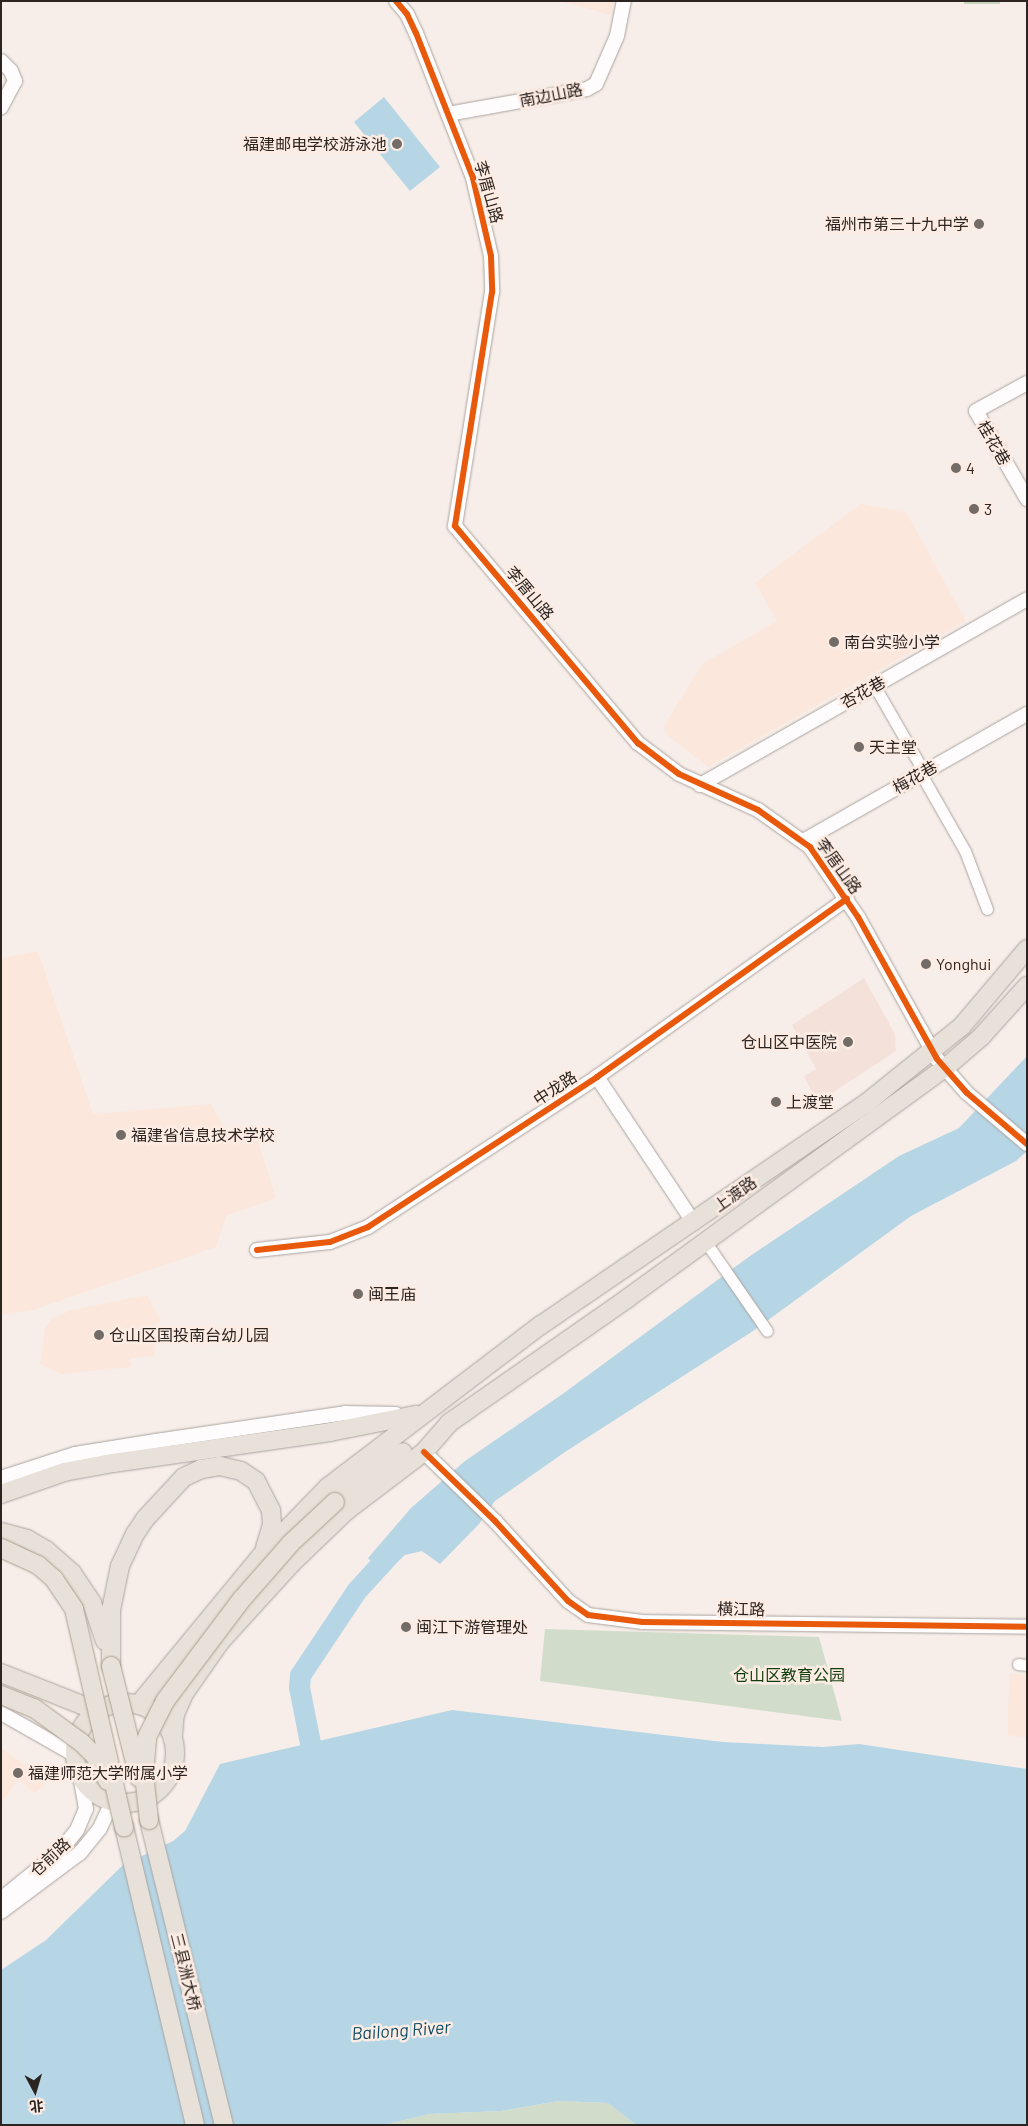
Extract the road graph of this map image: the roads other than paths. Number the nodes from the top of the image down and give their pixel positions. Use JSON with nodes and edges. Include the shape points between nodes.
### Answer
{"nodes":[{"id":1,"x":396,"y":1,"type":"edge"},
{"id":2,"x":624,"y":1,"type":"edge"},
{"id":3,"x":1,"y":61,"type":"edge"},
{"id":4,"x":1,"y":107,"type":"edge"},
{"id":5,"x":448,"y":114,"type":"junction"},
{"id":6,"x":1027,"y":383,"type":"edge"},
{"id":7,"x":1027,"y":499,"type":"edge"},
{"id":8,"x":1027,"y":599,"type":"edge"},
{"id":9,"x":874,"y":685,"type":"junction"},
{"id":10,"x":1027,"y":714,"type":"edge"},
{"id":11,"x":922,"y":773,"type":"junction"},
{"id":12,"x":700,"y":785,"type":"junction"},
{"id":13,"x":803,"y":841,"type":"junction"},
{"id":14,"x":847,"y":899,"type":"junction"},
{"id":15,"x":987,"y":909,"type":"dead end"},
{"id":16,"x":1027,"y":949,"type":"edge"},
{"id":17,"x":1027,"y":986,"type":"edge"},
{"id":18,"x":932,"y":1051,"type":"junction"},
{"id":19,"x":945,"y":1068,"type":"junction"},
{"id":20,"x":597,"y":1077,"type":"junction"},
{"id":21,"x":1027,"y":1144,"type":"edge"},
{"id":22,"x":694,"y":1223,"type":"junction"},
{"id":23,"x":705,"y":1241,"type":"junction"},
{"id":24,"x":257,"y":1250,"type":"dead end"},
{"id":25,"x":767,"y":1331,"type":"dead end"},
{"id":26,"x":421,"y":1414,"type":"junction"},
{"id":27,"x":449,"y":1422,"type":"junction"},
{"id":28,"x":430,"y":1458,"type":"junction"},
{"id":29,"x":1,"y":1478,"type":"edge"},
{"id":30,"x":1,"y":1494,"type":"edge"},
{"id":31,"x":1,"y":1532,"type":"edge"},
{"id":32,"x":1,"y":1548,"type":"edge"},
{"id":33,"x":262,"y":1555,"type":"junction"},
{"id":34,"x":1027,"y":1627,"type":"edge"},
{"id":35,"x":111,"y":1666,"type":"junction"},
{"id":36,"x":1,"y":1673,"type":"edge"},
{"id":37,"x":1,"y":1681,"type":"edge"},
{"id":38,"x":1,"y":1695,"type":"edge"},
{"id":39,"x":139,"y":1704,"type":"junction"},
{"id":40,"x":1,"y":1713,"type":"edge"},
{"id":41,"x":91,"y":1716,"type":"junction"},
{"id":42,"x":173,"y":1735,"type":"junction"},
{"id":43,"x":75,"y":1755,"type":"junction"},
{"id":44,"x":80,"y":1776,"type":"junction"},
{"id":45,"x":112,"y":1802,"type":"junction"},
{"id":46,"x":149,"y":1820,"type":"junction"},
{"id":47,"x":124,"y":1827,"type":"junction"},
{"id":48,"x":1,"y":1899,"type":"edge"},
{"id":49,"x":1,"y":1912,"type":"edge"},
{"id":50,"x":195,"y":2125,"type":"edge"},
{"id":51,"x":224,"y":2125,"type":"edge"}],
"edges":[{"from":1,"to":5,"type":"street","name":"李厝山路","via":[[413,26]]},
{"from":2,"to":5,"type":"street","name":"南边山路","via":[[617,36],[596,84],[587,89]]},
{"from":3,"to":4,"type":"street","via":[[15,81]]},
{"from":5,"to":12,"type":"street","name":"李厝山路","via":[[480,201],[490,244],[493,279],[455,526],[630,736],[663,764]]},
{"from":6,"to":7,"type":"street","name":"桂花巷","via":[[976,411]]},
{"from":8,"to":9,"type":"street","name":"杏花巷"},
{"from":9,"to":11,"type":"street"},
{"from":9,"to":12,"type":"street","name":"杏花巷"},
{"from":10,"to":11,"type":"street","name":"梅花巷"},
{"from":11,"to":13,"type":"street","name":"梅花巷"},
{"from":11,"to":15,"type":"street","via":[[965,851]]},
{"from":12,"to":13,"type":"street","name":"李厝山路","via":[[758,810]]},
{"from":13,"to":14,"type":"street","name":"李厝山路","via":[[821,860]]},
{"from":14,"to":18,"type":"street","name":"李厝山路"},
{"from":14,"to":20,"type":"street","name":"中龙路"},
{"from":16,"to":18,"type":"main road","name":"上渡路","via":[[976,1011]]},
{"from":17,"to":19,"type":"main road","name":"上渡路","via":[[981,1037]]},
{"from":18,"to":19,"type":"street","name":"李厝山路"},
{"from":18,"to":22,"type":"main road","name":"上渡路","via":[[864,1104]]},
{"from":19,"to":21,"type":"street","name":"李厝山路","via":[[967,1093]]},
{"from":19,"to":23,"type":"main road","name":"上渡路"},
{"from":20,"to":22,"type":"street"},
{"from":20,"to":24,"type":"street","name":"中龙路","via":[[354,1235],[330,1242]]},
{"from":22,"to":26,"type":"main road","name":"上渡路","via":[[540,1326]]},
{"from":23,"to":25,"type":"street"},
{"from":23,"to":27,"type":"main road","name":"上渡路"},
{"from":26,"to":29,"type":"street","via":[[345,1413],[156,1441],[75,1454]]},
{"from":26,"to":30,"type":"main road","via":[[330,1432],[113,1462],[64,1472]]},
{"from":26,"to":33,"type":"main road","name":"上渡路","via":[[328,1487]]},
{"from":27,"to":28,"type":"main road","name":"上渡路"},
{"from":27,"to":46,"type":"main road","bridge":true,"via":[[335,1502],[291,1543],[242,1600],[165,1701],[147,1737],[144,1774]]},
{"from":28,"to":34,"type":"street","name":"横江路","via":[[495,1521],[568,1601],[578,1610],[600,1618],[643,1622]]},
{"from":28,"to":42,"type":"main road","name":"上渡路","via":[[340,1517],[220,1642],[185,1692],[175,1714]]},
{"from":31,"to":35,"type":"main road","via":[[27,1539],[46,1550],[72,1573],[92,1603]]},
{"from":32,"to":47,"type":"main road","bridge":true,"via":[[38,1565],[54,1579],[74,1609]]},
{"from":33,"to":35,"type":"main road","via":[[272,1525],[272,1510],[256,1481],[241,1471],[220,1466],[201,1468],[184,1477],[168,1491],[134,1534],[120,1566],[111,1610]]},
{"from":33,"to":39,"type":"main road","name":"上渡路"},
{"from":35,"to":46,"type":"main road","bridge":true},
{"from":36,"to":41,"type":"main road"},
{"from":37,"to":41,"type":"main road"},
{"from":38,"to":47,"type":"main road","bridge":true,"via":[[34,1708],[82,1742],[106,1773]]},
{"from":39,"to":41,"type":"main road","via":[[110,1704]]},
{"from":39,"to":42,"type":"main road","via":[[159,1716]]},
{"from":40,"to":43,"type":"street"},
{"from":41,"to":43,"type":"main road","via":[[76,1741]]},
{"from":42,"to":45,"type":"main road","via":[[176,1750],[174,1766],[158,1792],[128,1804]]},
{"from":43,"to":44,"type":"main road"},
{"from":44,"to":45,"type":"main road","via":[[96,1795]]},
{"from":44,"to":48,"type":"street","name":"仓前路","via":[[86,1809],[77,1830],[60,1851]]},
{"from":45,"to":49,"type":"street","name":"仓前路","via":[[100,1828],[80,1853]]},
{"from":46,"to":51,"type":"main road","name":"三县洲大桥"},
{"from":47,"to":50,"type":"main road","name":"三县洲大桥"}]}
